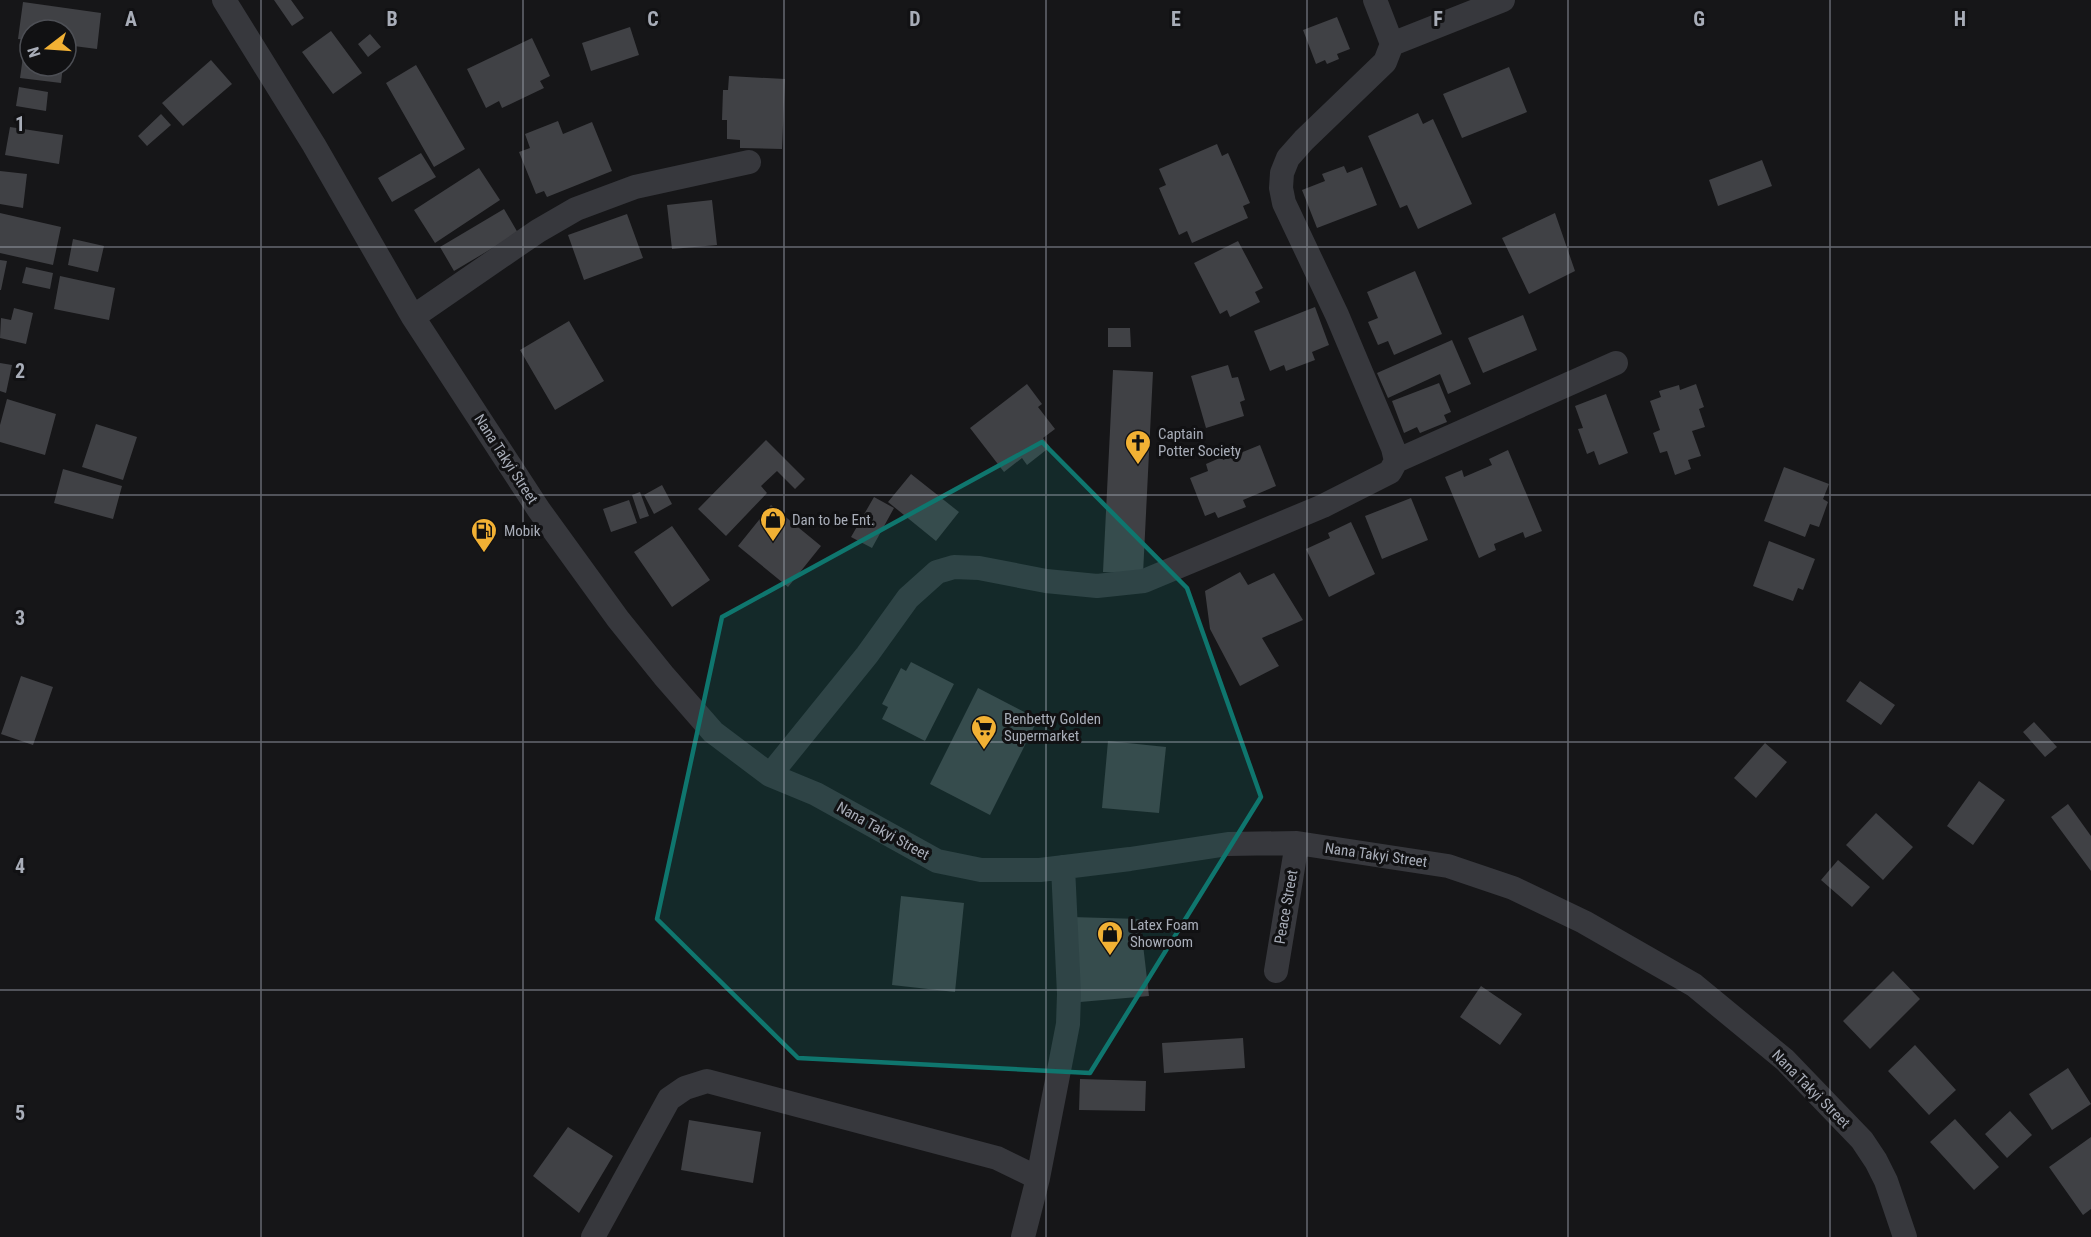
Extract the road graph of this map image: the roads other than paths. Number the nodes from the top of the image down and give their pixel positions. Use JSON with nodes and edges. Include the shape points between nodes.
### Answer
{"nodes":[{"id":1,"x":224,"y":0,"type":"edge"},
{"id":2,"x":1375,"y":0,"type":"edge"},
{"id":3,"x":1503,"y":0,"type":"edge"},
{"id":4,"x":1392,"y":44,"type":"junction"},
{"id":5,"x":749,"y":162,"type":"dead end"},
{"id":6,"x":413,"y":317,"type":"junction"},
{"id":7,"x":1616,"y":363,"type":"dead end"},
{"id":8,"x":1396,"y":461,"type":"junction"},
{"id":9,"x":770,"y":774,"type":"junction"},
{"id":10,"x":1297,"y":843,"type":"junction"},
{"id":11,"x":1062,"y":867,"type":"junction"},
{"id":12,"x":1276,"y":971,"type":"dead end"},
{"id":13,"x":1038,"y":1178,"type":"junction"},
{"id":14,"x":593,"y":1237,"type":"edge"},
{"id":15,"x":1023,"y":1237,"type":"edge"},
{"id":16,"x":1905,"y":1237,"type":"edge"}],
"edges":[{"from":1,"to":6,"type":"street","name":"Nana Takyi Street","via":[[314,145]]},
{"from":2,"to":4,"type":"street"},
{"from":3,"to":4,"type":"street"},
{"from":4,"to":8,"type":"street","via":[[1385,62],[1288,158],[1281,188],[1284,203],[1337,315]]},
{"from":5,"to":6,"type":"street","via":[[635,187],[576,209]]},
{"from":6,"to":9,"type":"street","name":"Nana Takyi Street","via":[[539,510],[618,619],[713,732]]},
{"from":7,"to":8,"type":"street"},
{"from":8,"to":9,"type":"street","via":[[1390,472],[1323,506],[1144,581],[1097,586],[979,568],[954,567],[937,572],[908,598]]},
{"from":9,"to":11,"type":"street","name":"Nana Takyi Street","via":[[816,794],[938,861],[981,870]]},
{"from":10,"to":11,"type":"street","name":"Nana Takyi Street","via":[[1228,844]]},
{"from":10,"to":12,"type":"street","name":"Peace Street"},
{"from":10,"to":16,"type":"street","name":"Nana Takyi Street","via":[[1448,866],[1513,888],[1584,922],[1694,985],[1785,1060],[1862,1140],[1886,1181]]},
{"from":11,"to":13,"type":"street","via":[[1068,1024]]},
{"from":13,"to":14,"type":"street","via":[[997,1158],[707,1081],[685,1088],[669,1099]]},
{"from":13,"to":15,"type":"street"}]}
